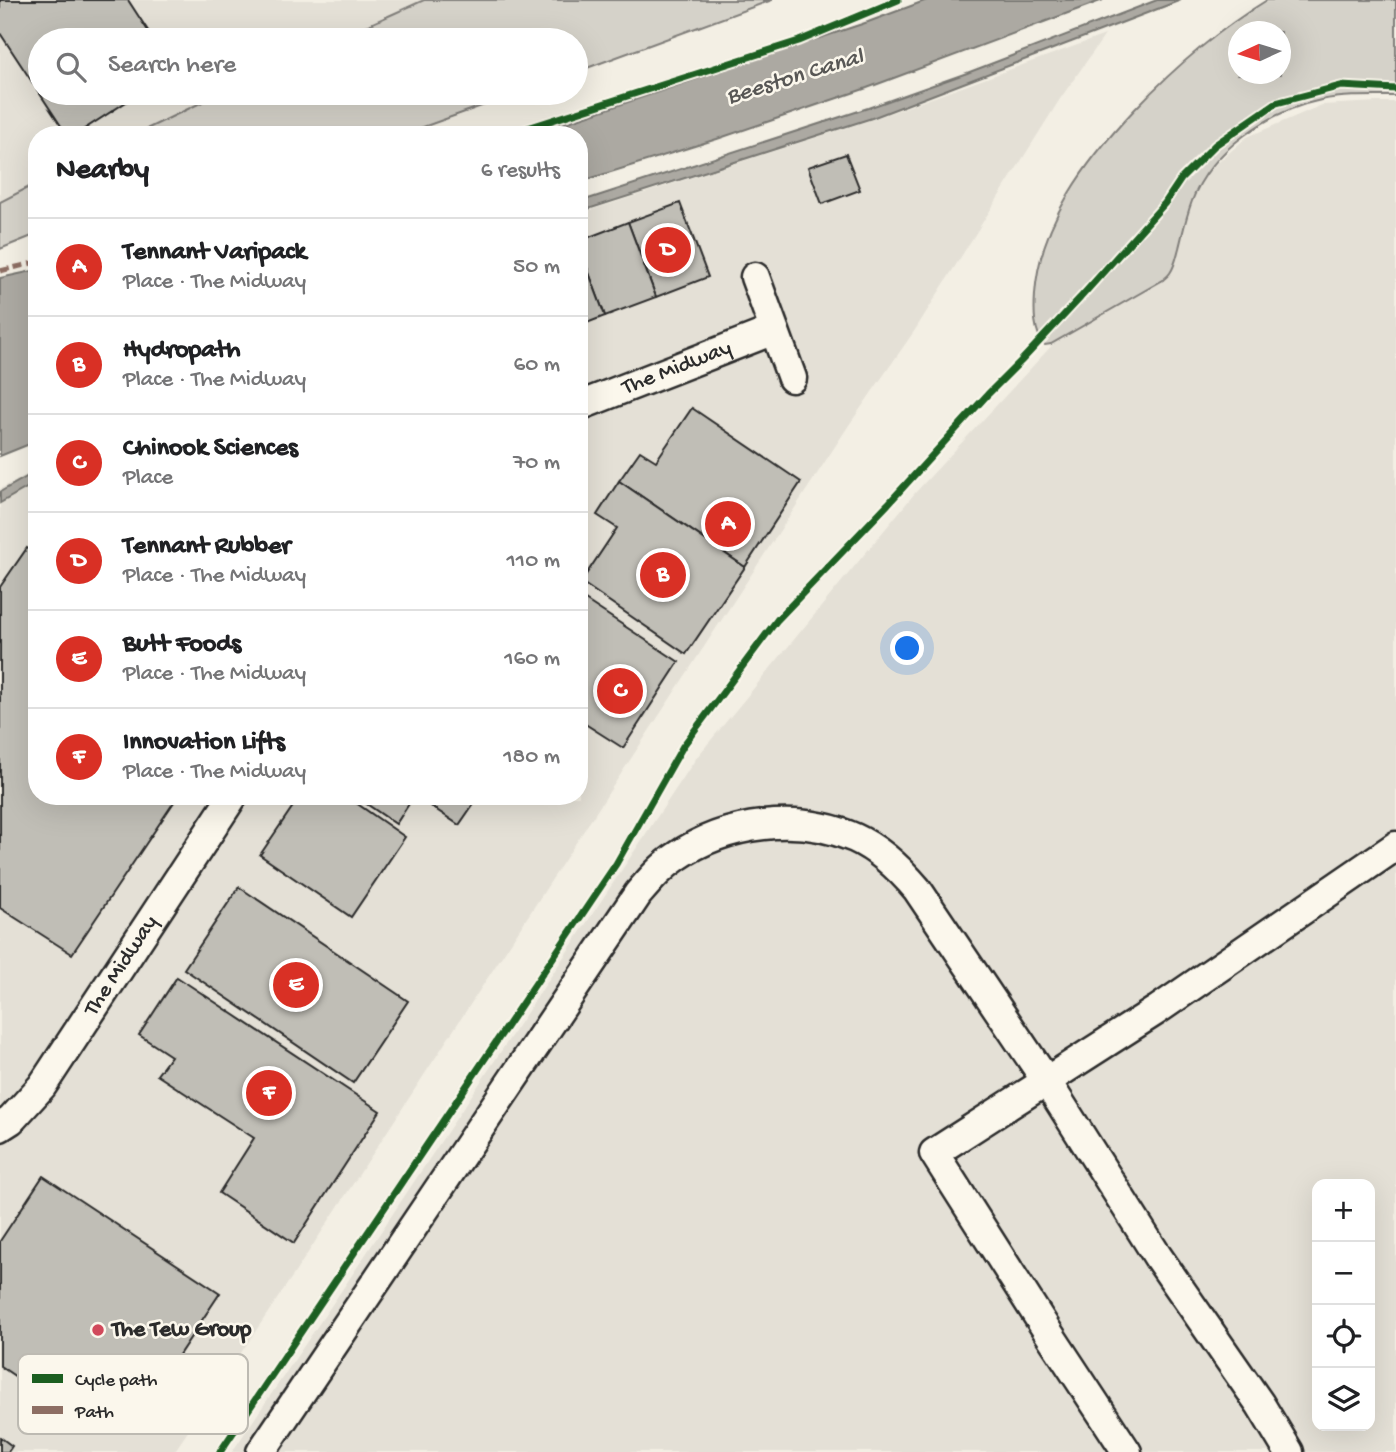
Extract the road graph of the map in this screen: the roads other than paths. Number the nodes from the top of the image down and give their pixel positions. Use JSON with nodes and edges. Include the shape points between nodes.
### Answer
{"nodes":[{"id":1,"x":755,"y":277,"type":"dead end"},
{"id":2,"x":774,"y":330,"type":"junction"},
{"id":3,"x":792,"y":378,"type":"dead end"},
{"id":4,"x":588,"y":403,"type":"edge"},
{"id":5,"x":227,"y":805,"type":"edge"},
{"id":6,"x":1396,"y":846,"type":"edge"},
{"id":7,"x":1046,"y":1082,"type":"junction"},
{"id":8,"x":0,"y":1127,"type":"edge"},
{"id":9,"x":261,"y":1452,"type":"edge"},
{"id":10,"x":1127,"y":1452,"type":"edge"},
{"id":11,"x":1289,"y":1452,"type":"edge"}],
"edges":[{"from":1,"to":2,"type":"street"},
{"from":2,"to":3,"type":"street"},
{"from":2,"to":4,"type":"street","name":"The Midway"},
{"from":5,"to":8,"type":"street","name":"The Midway","via":[[42,1086]]},
{"from":6,"to":7,"type":"street"},
{"from":7,"to":9,"type":"street","via":[[917,889],[882,855],[856,839],[806,825],[744,828],[695,845],[654,874],[638,894]]},
{"from":7,"to":10,"type":"street","via":[[934,1153]]},
{"from":7,"to":11,"type":"street"}]}
